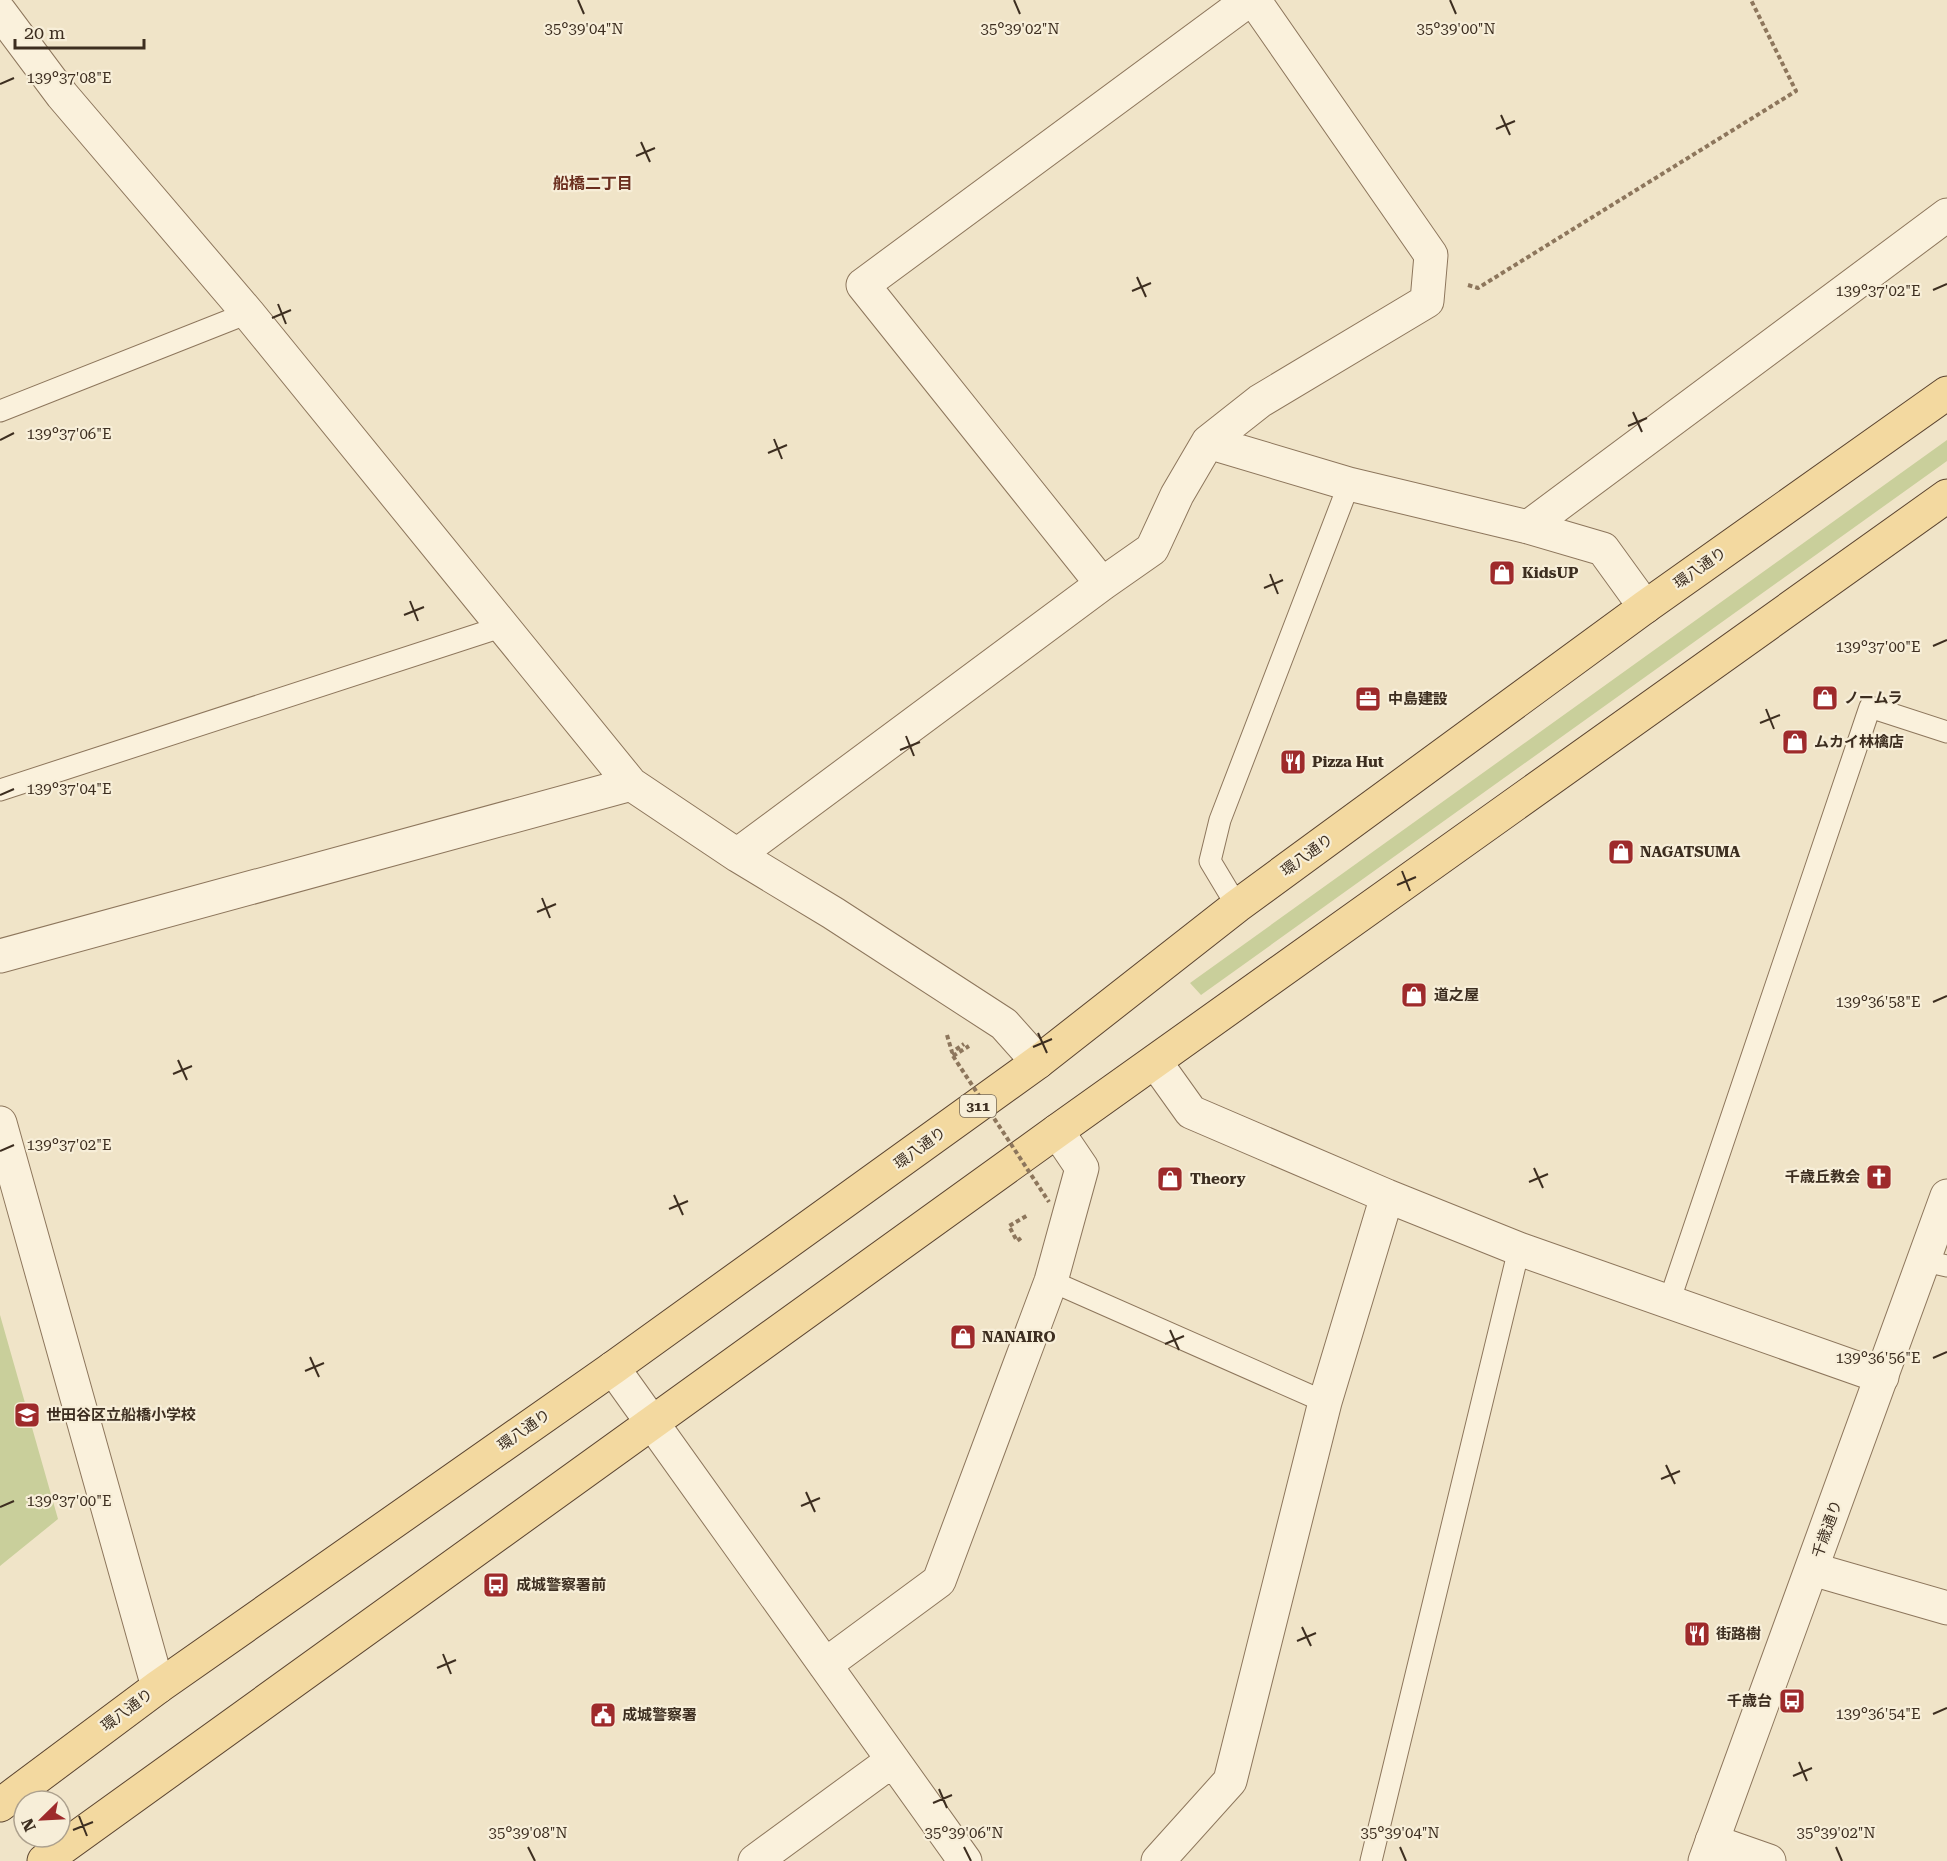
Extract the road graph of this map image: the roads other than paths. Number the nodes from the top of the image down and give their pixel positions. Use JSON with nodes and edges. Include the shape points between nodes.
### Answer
{"nodes":[{"id":1,"x":1249,"y":0,"type":"edge"},
{"id":2,"x":1254,"y":0,"type":"edge"},
{"id":3,"x":0,"y":12,"type":"edge"},
{"id":4,"x":1947,"y":215,"type":"edge"},
{"id":5,"x":248,"y":313,"type":"junction"},
{"id":6,"x":1947,"y":393,"type":"edge"},
{"id":7,"x":0,"y":411,"type":"edge"},
{"id":8,"x":1208,"y":442,"type":"junction"},
{"id":9,"x":1349,"y":484,"type":"junction"},
{"id":10,"x":1947,"y":496,"type":"edge"},
{"id":11,"x":1527,"y":527,"type":"junction"},
{"id":12,"x":1102,"y":584,"type":"junction"},
{"id":13,"x":1645,"y":607,"type":"junction"},
{"id":14,"x":504,"y":626,"type":"junction"},
{"id":15,"x":1947,"y":732,"type":"edge"},
{"id":16,"x":631,"y":784,"type":"junction"},
{"id":17,"x":0,"y":790,"type":"edge"},
{"id":18,"x":737,"y":855,"type":"junction"},
{"id":19,"x":1237,"y":906,"type":"junction"},
{"id":20,"x":0,"y":956,"type":"edge"},
{"id":21,"x":1038,"y":1062,"type":"junction"},
{"id":22,"x":1156,"y":1063,"type":"junction"},
{"id":23,"x":0,"y":1123,"type":"edge"},
{"id":24,"x":1058,"y":1131,"type":"junction"},
{"id":25,"x":1387,"y":1196,"type":"junction"},
{"id":26,"x":1947,"y":1196,"type":"edge"},
{"id":27,"x":1519,"y":1249,"type":"junction"},
{"id":28,"x":1936,"y":1263,"type":"edge"},
{"id":29,"x":1051,"y":1281,"type":"junction"},
{"id":30,"x":1669,"y":1302,"type":"junction"},
{"id":31,"x":613,"y":1368,"type":"junction"},
{"id":32,"x":1882,"y":1377,"type":"junction"},
{"id":33,"x":1326,"y":1402,"type":"junction"},
{"id":34,"x":652,"y":1423,"type":"junction"},
{"id":35,"x":1812,"y":1569,"type":"junction"},
{"id":36,"x":1947,"y":1608,"type":"edge"},
{"id":37,"x":825,"y":1665,"type":"junction"},
{"id":38,"x":158,"y":1687,"type":"junction"},
{"id":39,"x":893,"y":1760,"type":"junction"},
{"id":40,"x":0,"y":1805,"type":"edge"},
{"id":41,"x":1709,"y":1851,"type":"edge"},
{"id":42,"x":44,"y":1861,"type":"edge"},
{"id":43,"x":755,"y":1861,"type":"edge"},
{"id":44,"x":965,"y":1861,"type":"edge"},
{"id":45,"x":1158,"y":1861,"type":"edge"},
{"id":46,"x":1371,"y":1861,"type":"edge"},
{"id":47,"x":1769,"y":1861,"type":"edge"}],
"edges":[{"from":1,"to":12,"type":"street","via":[[863,285]]},
{"from":2,"to":8,"type":"street","via":[[1431,255],[1430,278],[1427,301],[1260,402]]},
{"from":3,"to":5,"type":"street","via":[[62,95]]},
{"from":4,"to":11,"type":"street"},
{"from":5,"to":7,"type":"lane"},
{"from":5,"to":14,"type":"street"},
{"from":6,"to":13,"type":"main road","name":"環八通り","number":"311"},
{"from":8,"to":9,"type":"street"},
{"from":8,"to":12,"type":"street","via":[[1152,549]]},
{"from":9,"to":11,"type":"street"},
{"from":9,"to":19,"type":"lane","via":[[1220,820],[1210,861]]},
{"from":10,"to":22,"type":"main road"},
{"from":11,"to":13,"type":"street","via":[[1604,549]]},
{"from":12,"to":18,"type":"street"},
{"from":13,"to":19,"type":"main road","name":"環八通り","number":"311"},
{"from":14,"to":16,"type":"street"},
{"from":14,"to":17,"type":"lane"},
{"from":15,"to":30,"type":"lane","via":[[1870,707]]},
{"from":16,"to":18,"type":"street"},
{"from":16,"to":20,"type":"street"},
{"from":18,"to":21,"type":"street","via":[[1004,1024]]},
{"from":19,"to":21,"type":"main road","name":"環八通り","number":"311"},
{"from":21,"to":31,"type":"main road","name":"環八通り","number":"311"},
{"from":22,"to":24,"type":"main road"},
{"from":22,"to":25,"type":"street","via":[[1191,1112]]},
{"from":23,"to":38,"type":"street"},
{"from":24,"to":29,"type":"street","via":[[1082,1168]]},
{"from":24,"to":34,"type":"main road"},
{"from":25,"to":27,"type":"street"},
{"from":25,"to":33,"type":"street"},
{"from":26,"to":28,"type":"street","name":"千歳通り"},
{"from":27,"to":30,"type":"street"},
{"from":27,"to":46,"type":"lane"},
{"from":28,"to":32,"type":"street","name":"千歳通り"},
{"from":29,"to":33,"type":"lane"},
{"from":29,"to":37,"type":"street","via":[[939,1581]]},
{"from":30,"to":32,"type":"street"},
{"from":31,"to":34,"type":"street"},
{"from":31,"to":38,"type":"main road","name":"環八通り","number":"311"},
{"from":32,"to":35,"type":"street","name":"千歳通り"},
{"from":33,"to":45,"type":"street","via":[[1230,1781]]},
{"from":34,"to":37,"type":"street"},
{"from":34,"to":42,"type":"main road"},
{"from":35,"to":36,"type":"street"},
{"from":35,"to":41,"type":"street","name":"千歳通り"},
{"from":37,"to":39,"type":"street"},
{"from":38,"to":40,"type":"main road","name":"環八通り","number":"311"},
{"from":39,"to":43,"type":"street"},
{"from":39,"to":44,"type":"street"},
{"from":41,"to":47,"type":"street"}]}
